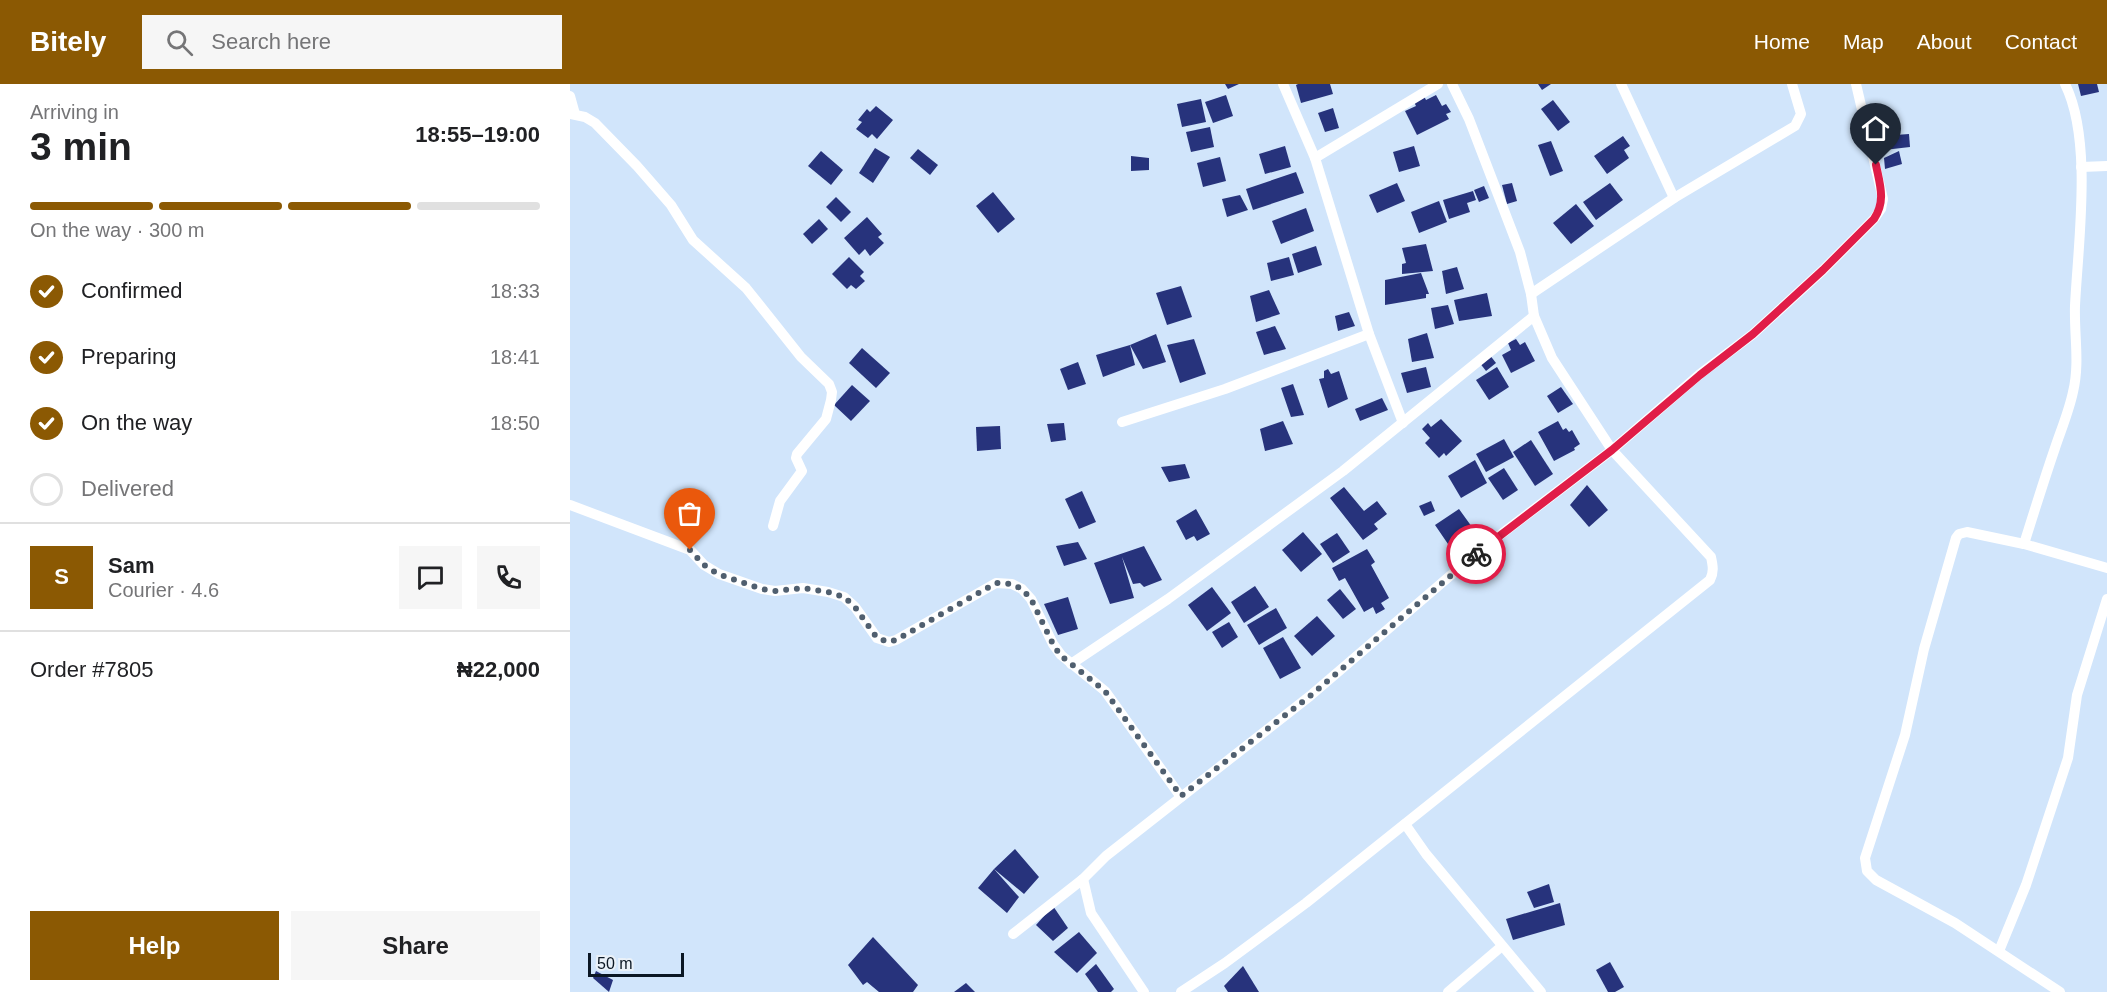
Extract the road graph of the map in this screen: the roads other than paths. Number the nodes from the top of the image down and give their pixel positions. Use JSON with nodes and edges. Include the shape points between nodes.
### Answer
{"nodes":[{"id":1,"x":1283,"y":84,"type":"edge"},
{"id":2,"x":1438,"y":84,"type":"edge"},
{"id":3,"x":1452,"y":84,"type":"edge"},
{"id":4,"x":1621,"y":84,"type":"edge"},
{"id":5,"x":1792,"y":84,"type":"edge"},
{"id":6,"x":1856,"y":84,"type":"edge"},
{"id":7,"x":2065,"y":84,"type":"edge"},
{"id":8,"x":570,"y":96,"type":"edge"},
{"id":9,"x":573,"y":114,"type":"edge"},
{"id":10,"x":1314,"y":158,"type":"junction"},
{"id":11,"x":2107,"y":166,"type":"edge"},
{"id":12,"x":2081,"y":167,"type":"junction"},
{"id":13,"x":1674,"y":198,"type":"junction"},
{"id":14,"x":1531,"y":294,"type":"junction"},
{"id":15,"x":1534,"y":316,"type":"junction"},
{"id":16,"x":1369,"y":334,"type":"junction"},
{"id":17,"x":1122,"y":422,"type":"dead end"},
{"id":18,"x":1403,"y":423,"type":"junction"},
{"id":19,"x":1612,"y":450,"type":"junction"},
{"id":20,"x":570,"y":505,"type":"edge"},
{"id":21,"x":772,"y":526,"type":"dead end"},
{"id":22,"x":2024,"y":544,"type":"junction"},
{"id":23,"x":2107,"y":568,"type":"edge"},
{"id":24,"x":2107,"y":599,"type":"edge"},
{"id":25,"x":1071,"y":664,"type":"junction"},
{"id":26,"x":1181,"y":796,"type":"junction"},
{"id":27,"x":1405,"y":824,"type":"junction"},
{"id":28,"x":1083,"y":879,"type":"junction"},
{"id":29,"x":1013,"y":934,"type":"dead end"},
{"id":30,"x":1502,"y":946,"type":"junction"},
{"id":31,"x":2000,"y":951,"type":"junction"},
{"id":32,"x":1144,"y":992,"type":"edge"},
{"id":33,"x":1181,"y":992,"type":"edge"},
{"id":34,"x":1448,"y":992,"type":"edge"},
{"id":35,"x":1541,"y":992,"type":"edge"},
{"id":36,"x":2060,"y":992,"type":"edge"}],
"edges":[{"from":1,"to":10,"type":"street"},
{"from":2,"to":10,"type":"street"},
{"from":3,"to":14,"type":"street","via":[[1506,214]]},
{"from":4,"to":13,"type":"street"},
{"from":5,"to":13,"type":"street","via":[[1801,114],[1795,126]]},
{"from":6,"to":19,"type":"street","via":[[1881,209],[1823,270],[1753,334]]},
{"from":7,"to":12,"type":"street","via":[[2075,114]]},
{"from":8,"to":9,"type":"street"},
{"from":9,"to":21,"type":"street","via":[[595,123],[637,166],[671,205],[693,240],[746,288],[801,357],[829,384],[832,392],[826,418],[797,454],[802,471],[780,501]]},
{"from":10,"to":16,"type":"street"},
{"from":11,"to":12,"type":"street"},
{"from":12,"to":22,"type":"street","via":[[2076,379]]},
{"from":13,"to":14,"type":"street"},
{"from":14,"to":15,"type":"street"},
{"from":15,"to":18,"type":"street"},
{"from":15,"to":19,"type":"street","via":[[1552,358]]},
{"from":16,"to":17,"type":"street","via":[[1225,389]]},
{"from":16,"to":18,"type":"street"},
{"from":18,"to":25,"type":"street","via":[[1168,599]]},
{"from":19,"to":26,"type":"street","via":[[1479,551],[1310,696]]},
{"from":19,"to":27,"type":"street","via":[[1711,557],[1710,580]]},
{"from":20,"to":25,"type":"street","via":[[690,550],[704,565],[729,578],[762,589],[803,588],[844,597],[877,638],[889,642],[996,583],[1012,584],[1031,599],[1053,644]]},
{"from":22,"to":23,"type":"street"},
{"from":22,"to":31,"type":"street","via":[[1967,532],[1956,538],[1924,649],[1905,735],[1864,858],[1867,871],[1876,880]]},
{"from":24,"to":31,"type":"street","via":[[2078,694],[2068,758]]},
{"from":25,"to":26,"type":"street","via":[[1105,691]]},
{"from":26,"to":28,"type":"street"},
{"from":27,"to":30,"type":"street"},
{"from":27,"to":33,"type":"street","via":[[1288,916]]},
{"from":28,"to":29,"type":"street"},
{"from":28,"to":32,"type":"street","via":[[1091,913]]},
{"from":30,"to":34,"type":"street"},
{"from":30,"to":35,"type":"street"},
{"from":31,"to":36,"type":"street"}]}
